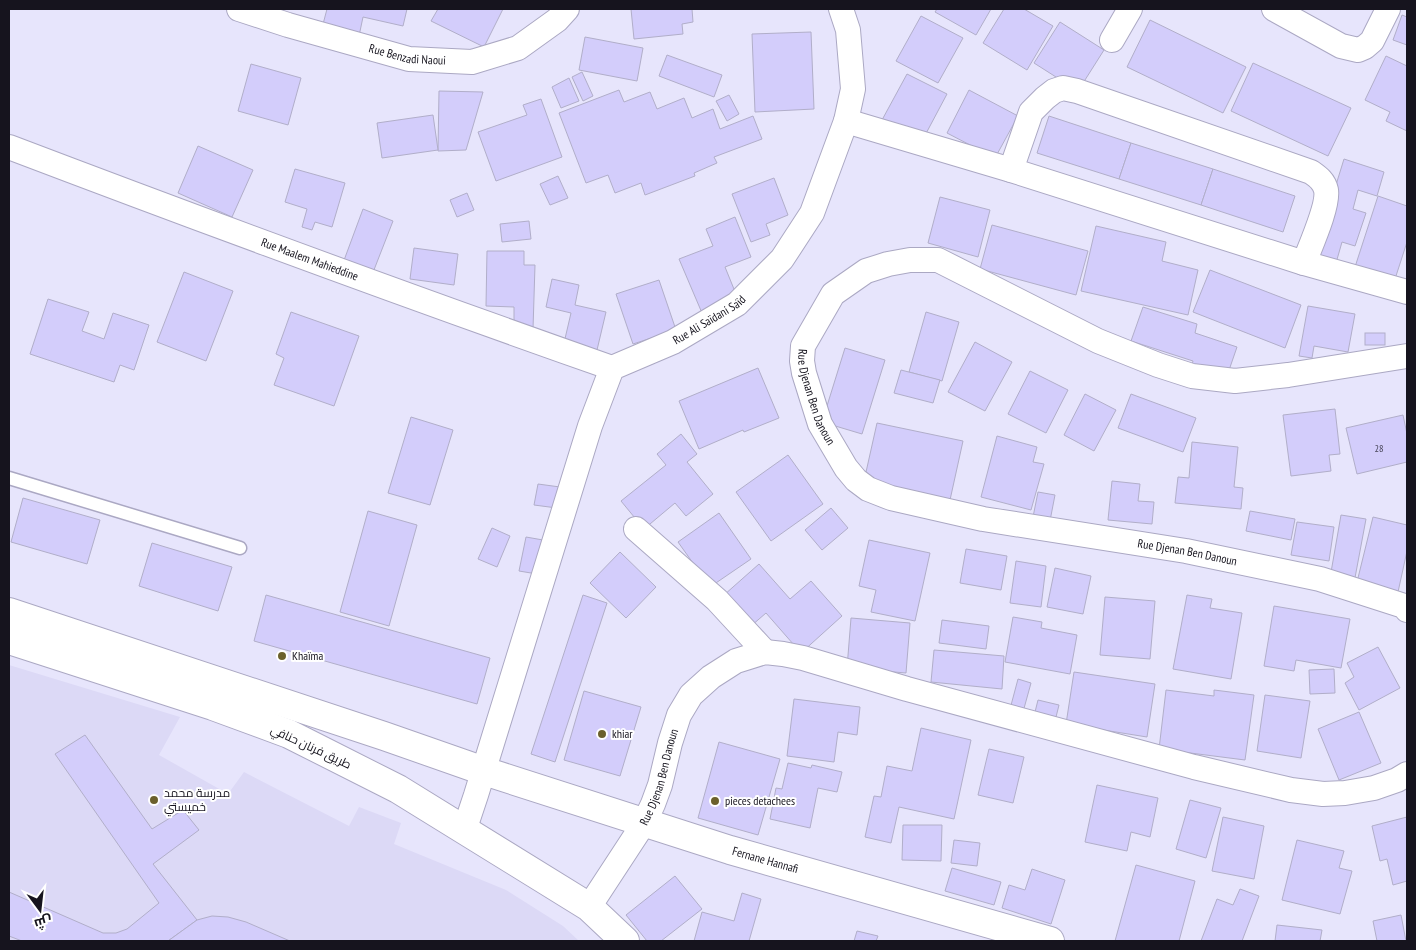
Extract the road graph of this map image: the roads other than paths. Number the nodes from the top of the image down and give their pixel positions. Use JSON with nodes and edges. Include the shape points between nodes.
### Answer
{"nodes":[{"id":1,"x":239,"y":9,"type":"edge"},
{"id":2,"x":567,"y":9,"type":"edge"},
{"id":3,"x":841,"y":9,"type":"edge"},
{"id":4,"x":1130,"y":9,"type":"edge"},
{"id":5,"x":1274,"y":9,"type":"edge"},
{"id":6,"x":1388,"y":9,"type":"edge"},
{"id":7,"x":1112,"y":40,"type":"dead end"},
{"id":8,"x":846,"y":120,"type":"junction"},
{"id":9,"x":9,"y":147,"type":"edge"},
{"id":10,"x":1011,"y":170,"type":"junction"},
{"id":11,"x":1304,"y":263,"type":"junction"},
{"id":12,"x":1407,"y":292,"type":"edge"},
{"id":13,"x":1407,"y":356,"type":"edge"},
{"id":14,"x":612,"y":368,"type":"junction"},
{"id":15,"x":9,"y":478,"type":"edge"},
{"id":16,"x":636,"y":529,"type":"dead end"},
{"id":17,"x":240,"y":548,"type":"dead end"},
{"id":18,"x":1407,"y":610,"type":"edge"},
{"id":19,"x":9,"y":612,"type":"edge"},
{"id":20,"x":9,"y":640,"type":"edge"},
{"id":21,"x":765,"y":652,"type":"junction"},
{"id":22,"x":484,"y":771,"type":"junction"},
{"id":23,"x":1407,"y":774,"type":"edge"},
{"id":24,"x":644,"y":823,"type":"junction"},
{"id":25,"x":464,"y":831,"type":"junction"},
{"id":26,"x":589,"y":907,"type":"junction"},
{"id":27,"x":624,"y":941,"type":"edge"},
{"id":28,"x":1050,"y":941,"type":"edge"}],
"edges":[{"from":1,"to":2,"type":"street","name":"Rue Benzadi Naoui","via":[[288,26],[409,58],[472,62],[518,48]]},
{"from":3,"to":8,"type":"street","name":"Rue Ali Saïdani Saïd","via":[[848,30],[853,89]]},
{"from":4,"to":7,"type":"street"},
{"from":5,"to":6,"type":"street","via":[[1341,46],[1358,50],[1372,41]]},
{"from":8,"to":10,"type":"street"},
{"from":8,"to":14,"type":"street","name":"Rue Ali Saïdani Saïd","via":[[812,213],[782,260],[737,304],[673,342]]},
{"from":9,"to":14,"type":"street","name":"Rue Maalem Mahieddine","via":[[254,240]]},
{"from":10,"to":11,"type":"street"},
{"from":10,"to":11,"type":"street","via":[[1031,112],[1054,91],[1063,88],[1076,91],[1311,172],[1321,180],[1326,191],[1325,205]]},
{"from":11,"to":12,"type":"street"},
{"from":13,"to":18,"type":"street","name":"Rue Djenan Ben Danoun","via":[[1235,381],[1192,376],[1098,341],[938,260],[910,260],[866,271],[833,294],[803,346],[802,361],[820,424],[846,468],[868,489],[891,498],[983,519],[1186,551],[1320,579],[1404,606]]},
{"from":14,"to":22,"type":"street","via":[[590,426]]},
{"from":15,"to":17,"type":"lane"},
{"from":16,"to":21,"type":"street","via":[[717,600]]},
{"from":19,"to":22,"type":"main road"},
{"from":20,"to":25,"type":"main road","name":"طريق فرنان حنافي","via":[[289,734],[398,788]]},
{"from":21,"to":23,"type":"street","name":"Rue Djenan Ben Danoun","via":[[803,658],[1194,767],[1291,790],[1345,793],[1374,788]]},
{"from":21,"to":24,"type":"street","name":"Rue Djenan Ben Danoun","via":[[736,661],[710,677],[691,696],[679,715],[657,794]]},
{"from":22,"to":24,"type":"main road","name":"Fernane Hannafi"},
{"from":22,"to":25,"type":"street"},
{"from":24,"to":26,"type":"street","name":"Rue Djenan Ben Danoun"},
{"from":24,"to":28,"type":"main road","name":"Fernane Hannafi"},
{"from":25,"to":26,"type":"main road","name":"طريق فرنان حنافي"},
{"from":26,"to":27,"type":"main road"}]}
